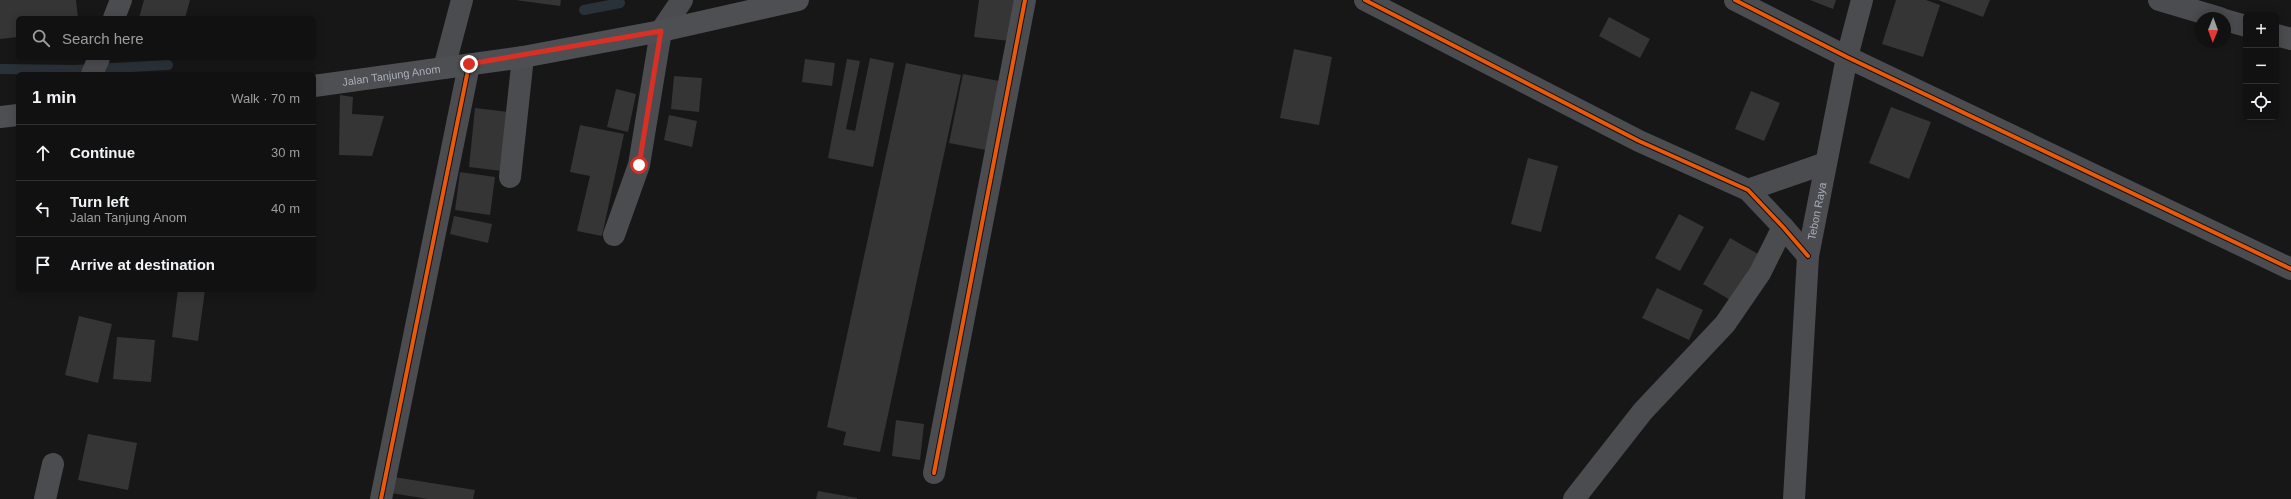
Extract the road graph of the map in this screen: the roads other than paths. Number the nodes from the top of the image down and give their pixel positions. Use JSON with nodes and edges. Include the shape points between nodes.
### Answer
{"nodes":[{"id":1,"x":121,"y":0,"type":"edge"},
{"id":2,"x":462,"y":0,"type":"edge"},
{"id":3,"x":682,"y":0,"type":"edge"},
{"id":4,"x":798,"y":0,"type":"edge"},
{"id":5,"x":1025,"y":0,"type":"edge"},
{"id":6,"x":1365,"y":0,"type":"edge"},
{"id":7,"x":1735,"y":0,"type":"edge"},
{"id":8,"x":1862,"y":0,"type":"edge"},
{"id":9,"x":2159,"y":0,"type":"edge"},
{"id":10,"x":2200,"y":12,"type":"edge"},
{"id":11,"x":115,"y":16,"type":"edge"},
{"id":12,"x":2231,"y":22,"type":"edge"},
{"id":13,"x":2243,"y":25,"type":"edge"},
{"id":14,"x":661,"y":31,"type":"junction"},
{"id":15,"x":2279,"y":36,"type":"edge"},
{"id":16,"x":2291,"y":39,"type":"edge"},
{"id":17,"x":523,"y":57,"type":"junction"},
{"id":18,"x":1846,"y":57,"type":"junction"},
{"id":19,"x":469,"y":64,"type":"junction"},
{"id":20,"x":444,"y":68,"type":"junction"},
{"id":21,"x":316,"y":86,"type":"edge"},
{"id":22,"x":16,"y":115,"type":"edge"},
{"id":23,"x":0,"y":117,"type":"edge"},
{"id":24,"x":1826,"y":164,"type":"junction"},
{"id":25,"x":510,"y":177,"type":"dead end"},
{"id":26,"x":1748,"y":190,"type":"junction"},
{"id":27,"x":1783,"y":226,"type":"junction"},
{"id":28,"x":614,"y":235,"type":"dead end"},
{"id":29,"x":1808,"y":256,"type":"junction"},
{"id":30,"x":2291,"y":269,"type":"edge"},
{"id":31,"x":53,"y":464,"type":"dead end"},
{"id":32,"x":934,"y":473,"type":"dead end"},
{"id":33,"x":45,"y":499,"type":"edge"},
{"id":34,"x":381,"y":499,"type":"edge"},
{"id":35,"x":1574,"y":499,"type":"edge"},
{"id":36,"x":1794,"y":499,"type":"edge"}],
"edges":[{"from":1,"to":11,"type":"street"},
{"from":2,"to":20,"type":"street"},
{"from":3,"to":14,"type":"street"},
{"from":4,"to":14,"type":"main road","name":"Jalan Tanjung Anom"},
{"from":5,"to":32,"type":"street"},
{"from":6,"to":26,"type":"street","via":[[1639,141]]},
{"from":7,"to":18,"type":"street"},
{"from":8,"to":18,"type":"street","name":"Tebon Raya"},
{"from":9,"to":10,"type":"street"},
{"from":12,"to":13,"type":"street"},
{"from":14,"to":17,"type":"main road","name":"Jalan Tanjung Anom"},
{"from":14,"to":28,"type":"street","via":[[639,165]]},
{"from":15,"to":16,"type":"street"},
{"from":17,"to":19,"type":"main road","name":"Jalan Tanjung Anom"},
{"from":17,"to":25,"type":"street"},
{"from":18,"to":24,"type":"street","name":"Tebon Raya"},
{"from":18,"to":30,"type":"street"},
{"from":19,"to":20,"type":"main road","name":"Jalan Tanjung Anom"},
{"from":19,"to":34,"type":"street"},
{"from":20,"to":21,"type":"main road","name":"Jalan Tanjung Anom"},
{"from":22,"to":23,"type":"main road"},
{"from":24,"to":26,"type":"street"},
{"from":24,"to":29,"type":"street","name":"Tebon Raya"},
{"from":26,"to":27,"type":"street"},
{"from":27,"to":29,"type":"street"},
{"from":27,"to":35,"type":"street","via":[[1760,273],[1725,324],[1643,411]]},
{"from":29,"to":36,"type":"street","name":"Tebon Raya"},
{"from":31,"to":33,"type":"street"}]}
